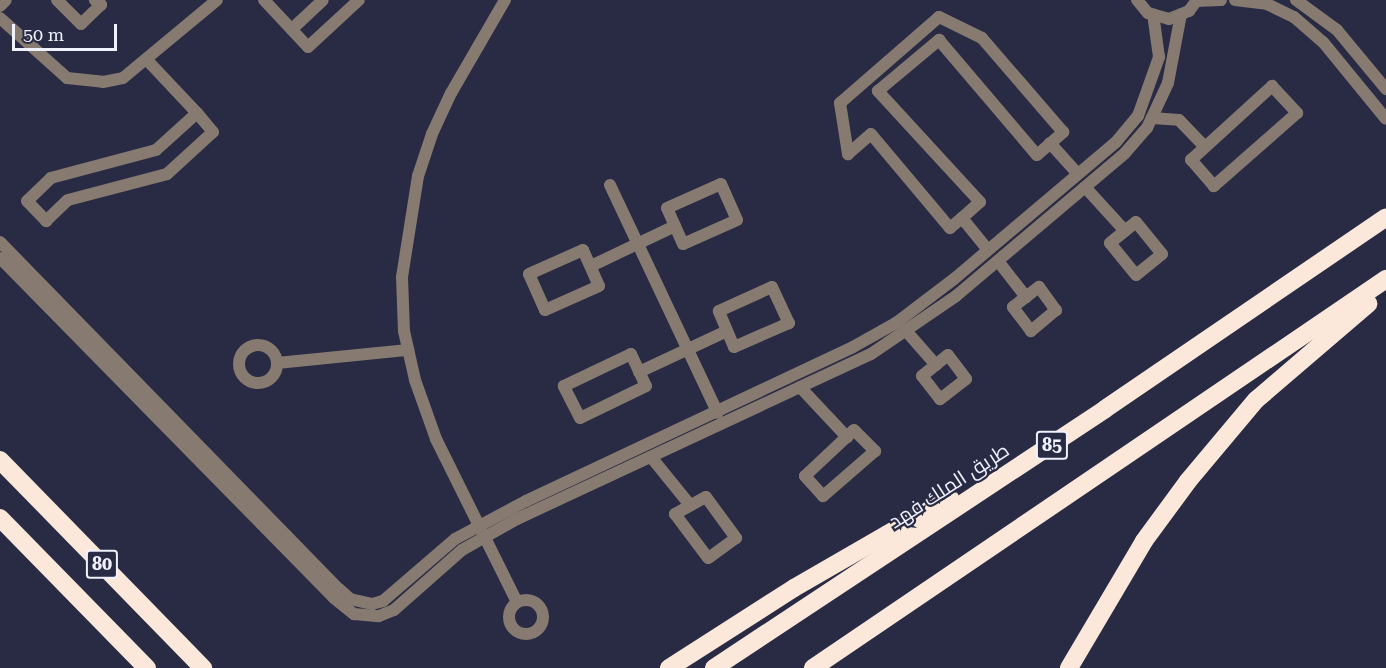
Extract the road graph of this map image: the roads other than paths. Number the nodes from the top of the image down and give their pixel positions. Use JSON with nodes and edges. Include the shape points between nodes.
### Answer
{"nodes":[{"id":1,"x":6,"y":0,"type":"edge"},
{"id":2,"x":57,"y":0,"type":"edge"},
{"id":3,"x":95,"y":0,"type":"edge"},
{"id":4,"x":217,"y":0,"type":"edge"},
{"id":5,"x":264,"y":0,"type":"edge"},
{"id":6,"x":323,"y":0,"type":"edge"},
{"id":7,"x":360,"y":0,"type":"edge"},
{"id":8,"x":505,"y":0,"type":"edge"},
{"id":9,"x":1137,"y":0,"type":"edge"},
{"id":10,"x":1196,"y":0,"type":"edge"},
{"id":11,"x":1221,"y":0,"type":"edge"},
{"id":12,"x":1235,"y":0,"type":"edge"},
{"id":13,"x":1296,"y":0,"type":"edge"},
{"id":14,"x":0,"y":6,"type":"edge"},
{"id":15,"x":1181,"y":14,"type":"junction"},
{"id":16,"x":1153,"y":15,"type":"junction"},
{"id":17,"x":0,"y":18,"type":"edge"},
{"id":18,"x":292,"y":29,"type":"dead end"},
{"id":19,"x":147,"y":60,"type":"junction"},
{"id":20,"x":1386,"y":89,"type":"edge"},
{"id":21,"x":197,"y":113,"type":"junction"},
{"id":22,"x":1152,"y":118,"type":"junction"},
{"id":23,"x":1386,"y":119,"type":"edge"},
{"id":24,"x":1050,"y":143,"type":"junction"},
{"id":25,"x":1205,"y":147,"type":"junction"},
{"id":26,"x":1077,"y":173,"type":"junction"},
{"id":27,"x":610,"y":185,"type":"dead end"},
{"id":28,"x":1085,"y":187,"type":"junction"},
{"id":29,"x":1386,"y":209,"type":"edge"},
{"id":30,"x":962,"y":218,"type":"junction"},
{"id":31,"x":1380,"y":221,"type":"edge"},
{"id":32,"x":675,"y":226,"type":"junction"},
{"id":33,"x":1125,"y":231,"type":"dead end"},
{"id":34,"x":0,"y":242,"type":"edge"},
{"id":35,"x":638,"y":244,"type":"junction"},
{"id":36,"x":988,"y":250,"type":"junction"},
{"id":37,"x":0,"y":258,"type":"edge"},
{"id":38,"x":998,"y":261,"type":"junction"},
{"id":39,"x":591,"y":266,"type":"junction"},
{"id":40,"x":1386,"y":279,"type":"edge"},
{"id":41,"x":1386,"y":290,"type":"edge"},
{"id":42,"x":1026,"y":297,"type":"dead end"},
{"id":43,"x":727,"y":331,"type":"junction"},
{"id":44,"x":907,"y":332,"type":"junction"},
{"id":45,"x":688,"y":349,"type":"junction"},
{"id":46,"x":408,"y":350,"type":"junction"},
{"id":47,"x":277,"y":363,"type":"dead end"},
{"id":48,"x":936,"y":365,"type":"dead end"},
{"id":49,"x":639,"y":372,"type":"junction"},
{"id":50,"x":800,"y":387,"type":"junction"},
{"id":51,"x":1105,"y":409,"type":"junction"},
{"id":52,"x":718,"y":412,"type":"junction"},
{"id":53,"x":847,"y":437,"type":"junction"},
{"id":54,"x":651,"y":457,"type":"junction"},
{"id":55,"x":0,"y":460,"type":"edge"},
{"id":56,"x":690,"y":505,"type":"junction"},
{"id":57,"x":0,"y":518,"type":"edge"},
{"id":58,"x":480,"y":533,"type":"junction"},
{"id":59,"x":61,"y":581,"type":"junction"},
{"id":60,"x":517,"y":602,"type":"dead end"},
{"id":61,"x":129,"y":668,"type":"edge"},
{"id":62,"x":147,"y":668,"type":"edge"},
{"id":63,"x":203,"y":668,"type":"edge"},
{"id":64,"x":669,"y":668,"type":"edge"},
{"id":65,"x":714,"y":668,"type":"edge"},
{"id":66,"x":813,"y":668,"type":"edge"},
{"id":67,"x":1069,"y":668,"type":"edge"}],
"edges":[{"from":1,"to":14,"type":"street"},
{"from":2,"to":3,"type":"street","via":[[81,24],[101,5]]},
{"from":4,"to":19,"type":"street"},
{"from":5,"to":7,"type":"street","via":[[308,47]]},
{"from":6,"to":18,"type":"street"},
{"from":8,"to":46,"type":"street","via":[[451,93],[418,176],[402,277]]},
{"from":9,"to":16,"type":"street"},
{"from":10,"to":11,"type":"street"},
{"from":10,"to":15,"type":"street","via":[[1189,11]]},
{"from":12,"to":23,"type":"street","via":[[1268,4],[1294,17],[1323,42]]},
{"from":13,"to":20,"type":"street","via":[[1336,30]]},
{"from":15,"to":16,"type":"street","via":[[1169,19]]},
{"from":15,"to":22,"type":"street","via":[[1168,83]]},
{"from":16,"to":26,"type":"street","via":[[1160,57],[1138,116],[1116,142]]},
{"from":17,"to":19,"type":"street","via":[[67,78],[103,82],[123,78]]},
{"from":19,"to":21,"type":"street"},
{"from":21,"to":21,"type":"street","via":[[156,150],[51,178],[27,201],[46,222],[68,200],[167,174],[213,132]]},
{"from":22,"to":25,"type":"street","via":[[1179,120]]},
{"from":22,"to":28,"type":"street","via":[[1125,153]]},
{"from":24,"to":26,"type":"street"},
{"from":24,"to":30,"type":"street","via":[[1037,155],[939,40],[878,91],[980,202]]},
{"from":24,"to":30,"type":"street","via":[[1063,132],[982,38],[939,16],[840,103],[848,154],[871,134],[950,228]]},
{"from":25,"to":25,"type":"street","via":[[1191,160],[1214,186],[1297,112],[1272,86]]},
{"from":26,"to":36,"type":"street"},
{"from":27,"to":35,"type":"street"},
{"from":28,"to":33,"type":"street"},
{"from":28,"to":38,"type":"street"},
{"from":29,"to":31,"type":"street"},
{"from":30,"to":36,"type":"street"},
{"from":31,"to":51,"type":"highway","name":"طريق الملك فهد","number":"85"},
{"from":32,"to":32,"type":"street","via":[[683,244],[737,219],[721,184],[667,208]]},
{"from":32,"to":35,"type":"street"},
{"from":34,"to":58,"type":"street","via":[[350,598],[362,604],[384,601],[422,565]]},
{"from":35,"to":39,"type":"street"},
{"from":35,"to":45,"type":"street"},
{"from":36,"to":52,"type":"street","via":[[896,323]]},
{"from":37,"to":58,"type":"street","via":[[354,614],[379,615],[394,610]]},
{"from":38,"to":42,"type":"street"},
{"from":38,"to":44,"type":"street"},
{"from":39,"to":39,"type":"street","via":[[583,250],[529,274],[545,310],[599,286]]},
{"from":40,"to":66,"type":"highway","number":"85"},
{"from":41,"to":67,"type":"highway","via":[[1256,400],[1144,541]]},
{"from":43,"to":43,"type":"street","via":[[735,347],[789,323],[772,287],[719,311]]},
{"from":43,"to":45,"type":"street"},
{"from":44,"to":48,"type":"street"},
{"from":44,"to":50,"type":"street"},
{"from":45,"to":49,"type":"street"},
{"from":45,"to":52,"type":"street"},
{"from":46,"to":47,"type":"street"},
{"from":46,"to":58,"type":"street","via":[[436,439]]},
{"from":49,"to":49,"type":"street","via":[[646,386],[579,418],[564,386],[631,354]]},
{"from":50,"to":53,"type":"street"},
{"from":50,"to":54,"type":"street"},
{"from":51,"to":64,"type":"highway","via":[[794,588]]},
{"from":51,"to":65,"type":"highway","name":"طريق الملك فهد","number":"85"},
{"from":52,"to":58,"type":"street"},
{"from":53,"to":53,"type":"street","via":[[805,476],[823,496],[875,451],[854,430]]},
{"from":54,"to":56,"type":"street"},
{"from":54,"to":58,"type":"street"},
{"from":55,"to":63,"type":"highway","number":"80"},
{"from":56,"to":56,"type":"street","via":[[675,514],[708,558],[736,538],[706,497]]},
{"from":57,"to":59,"type":"highway","number":"80"},
{"from":58,"to":60,"type":"street"},
{"from":59,"to":61,"type":"highway"},
{"from":59,"to":62,"type":"highway","number":"80"}]}
